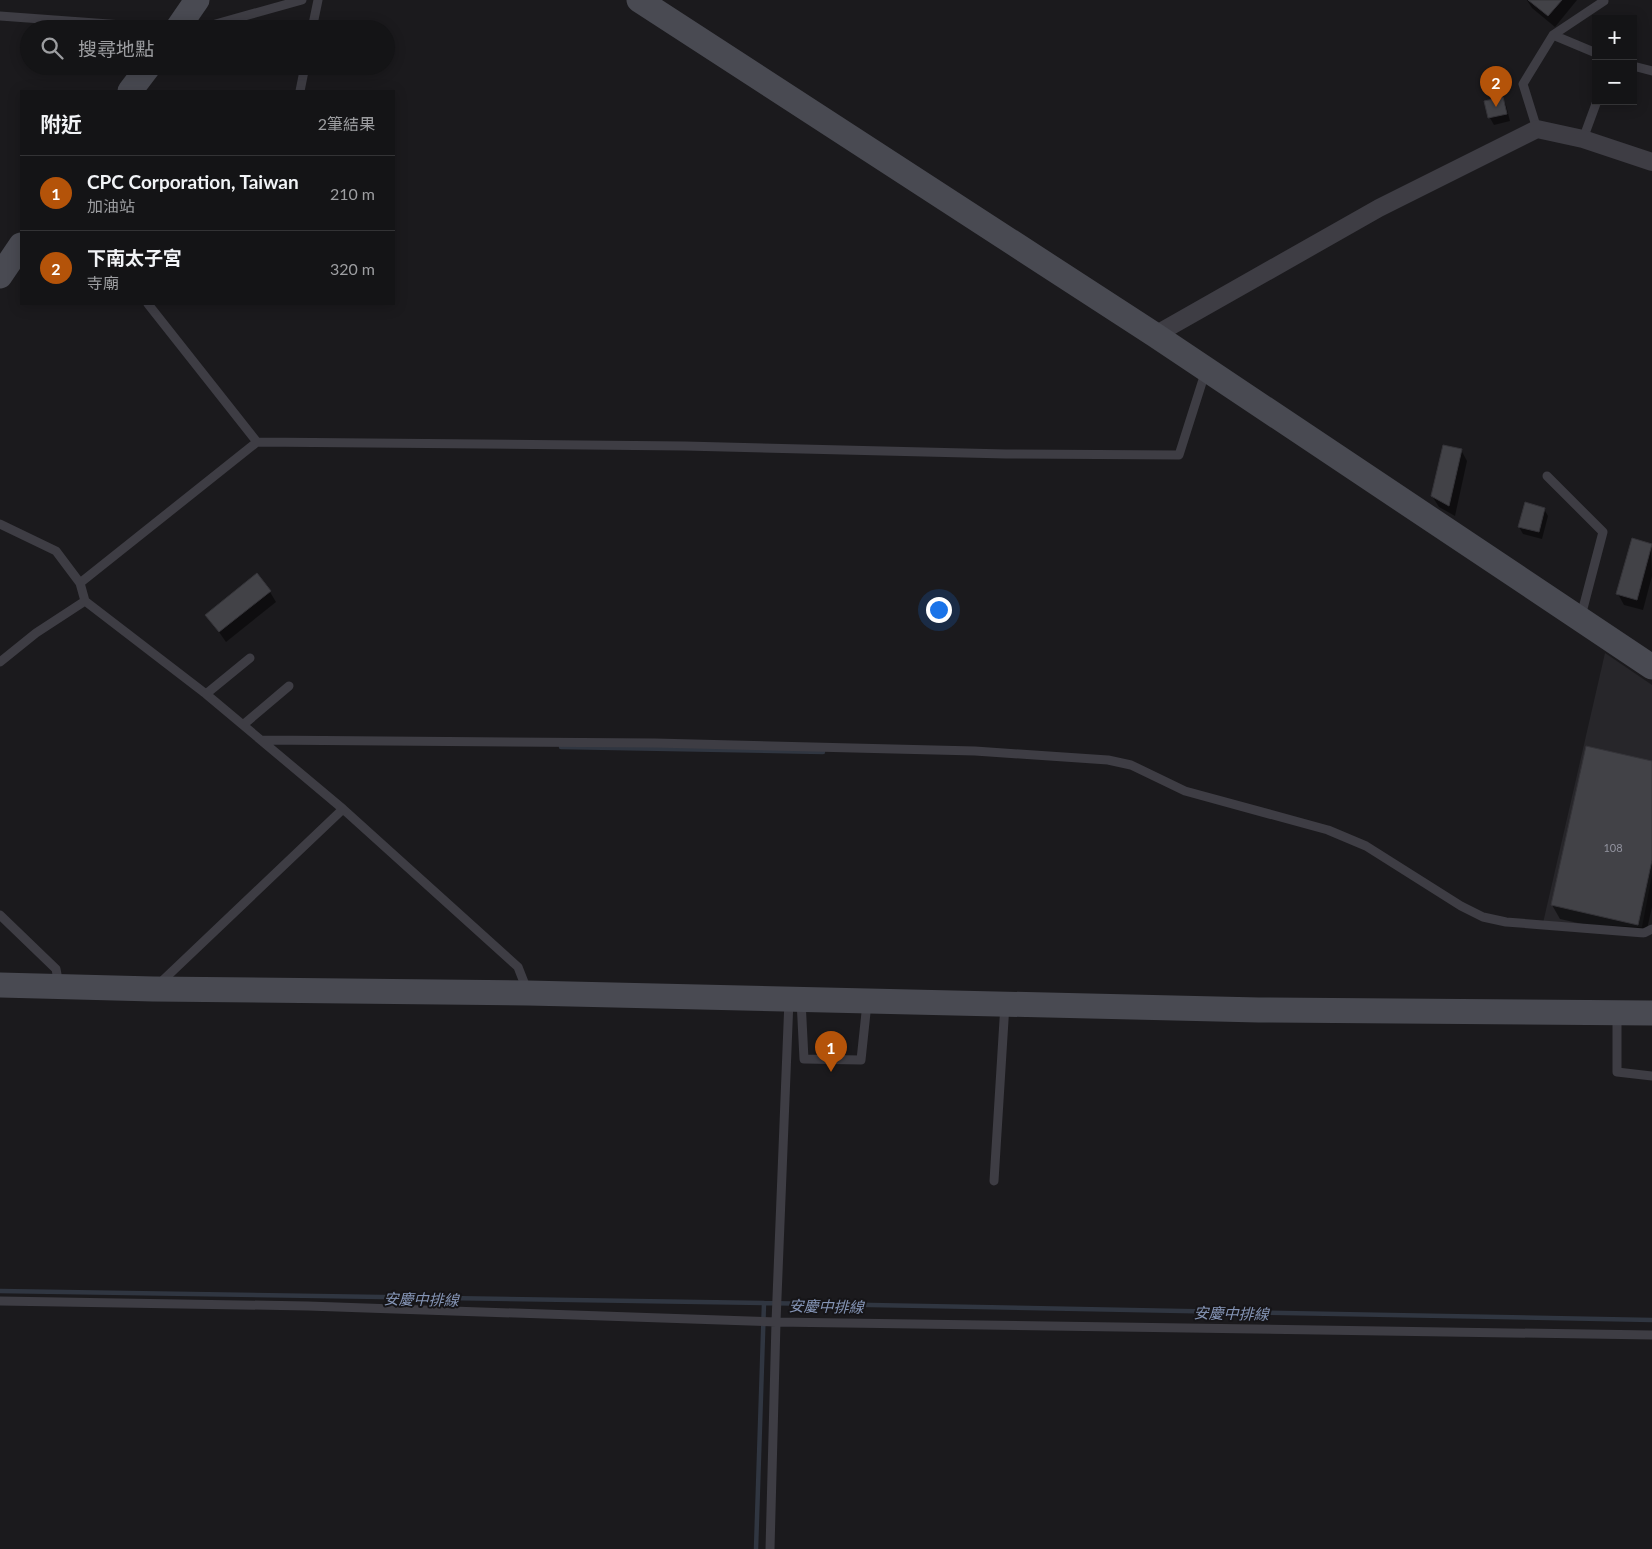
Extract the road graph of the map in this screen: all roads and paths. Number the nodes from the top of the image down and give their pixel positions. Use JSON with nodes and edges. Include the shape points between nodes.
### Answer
{"nodes":[{"id":1,"x":197,"y":0,"type":"edge"},
{"id":2,"x":302,"y":0,"type":"edge"},
{"id":3,"x":318,"y":0,"type":"edge"},
{"id":4,"x":639,"y":0,"type":"edge"},
{"id":5,"x":1605,"y":0,"type":"edge"},
{"id":6,"x":0,"y":16,"type":"edge"},
{"id":7,"x":54,"y":20,"type":"edge"},
{"id":8,"x":183,"y":20,"type":"edge"},
{"id":9,"x":230,"y":20,"type":"edge"},
{"id":10,"x":314,"y":20,"type":"edge"},
{"id":11,"x":1553,"y":36,"type":"junction"},
{"id":12,"x":1592,"y":51,"type":"edge"},
{"id":13,"x":1637,"y":67,"type":"edge"},
{"id":14,"x":1652,"y":71,"type":"edge"},
{"id":15,"x":142,"y":75,"type":"edge"},
{"id":16,"x":303,"y":75,"type":"edge"},
{"id":17,"x":131,"y":90,"type":"edge"},
{"id":18,"x":300,"y":90,"type":"edge"},
{"id":19,"x":1596,"y":105,"type":"edge"},
{"id":20,"x":1537,"y":129,"type":"junction"},
{"id":21,"x":1583,"y":139,"type":"junction"},
{"id":22,"x":1652,"y":162,"type":"edge"},
{"id":23,"x":20,"y":246,"type":"edge"},
{"id":24,"x":0,"y":276,"type":"edge"},
{"id":25,"x":149,"y":305,"type":"edge"},
{"id":26,"x":1155,"y":335,"type":"junction"},
{"id":27,"x":1206,"y":370,"type":"junction"},
{"id":28,"x":257,"y":442,"type":"junction"},
{"id":29,"x":1547,"y":476,"type":"dead end"},
{"id":30,"x":0,"y":524,"type":"edge"},
{"id":31,"x":80,"y":583,"type":"junction"},
{"id":32,"x":85,"y":601,"type":"junction"},
{"id":33,"x":1581,"y":619,"type":"junction"},
{"id":34,"x":250,"y":658,"type":"dead end"},
{"id":35,"x":0,"y":662,"type":"edge"},
{"id":36,"x":1652,"y":667,"type":"edge"},
{"id":37,"x":289,"y":686,"type":"dead end"},
{"id":38,"x":206,"y":694,"type":"junction"},
{"id":39,"x":243,"y":725,"type":"junction"},
{"id":40,"x":260,"y":740,"type":"junction"},
{"id":41,"x":343,"y":809,"type":"junction"},
{"id":42,"x":0,"y":915,"type":"edge"},
{"id":43,"x":1652,"y":929,"type":"edge"},
{"id":44,"x":0,"y":986,"type":"edge"},
{"id":45,"x":60,"y":987,"type":"junction"},
{"id":46,"x":153,"y":989,"type":"junction"},
{"id":47,"x":528,"y":993,"type":"junction"},
{"id":48,"x":795,"y":999,"type":"junction"},
{"id":49,"x":867,"y":1001,"type":"junction"},
{"id":50,"x":1005,"y":1004,"type":"junction"},
{"id":51,"x":1617,"y":1012,"type":"junction"},
{"id":52,"x":1652,"y":1013,"type":"edge"},
{"id":53,"x":1652,"y":1076,"type":"edge"},
{"id":54,"x":994,"y":1180,"type":"dead end"},
{"id":55,"x":0,"y":1301,"type":"edge"},
{"id":56,"x":776,"y":1317,"type":"junction"},
{"id":57,"x":1652,"y":1335,"type":"edge"},
{"id":58,"x":770,"y":1549,"type":"edge"}],
"edges":[{"from":1,"to":8,"type":"main road"},
{"from":2,"to":9,"type":"lane"},
{"from":3,"to":10,"type":"lane"},
{"from":4,"to":26,"type":"main road"},
{"from":5,"to":11,"type":"lane"},
{"from":6,"to":7,"type":"lane"},
{"from":11,"to":12,"type":"lane"},
{"from":11,"to":20,"type":"lane","via":[[1523,84]]},
{"from":13,"to":14,"type":"lane"},
{"from":15,"to":17,"type":"main road"},
{"from":16,"to":18,"type":"lane"},
{"from":19,"to":21,"type":"lane"},
{"from":20,"to":21,"type":"street"},
{"from":20,"to":26,"type":"street","via":[[1378,208]]},
{"from":21,"to":22,"type":"street"},
{"from":23,"to":24,"type":"main road"},
{"from":25,"to":28,"type":"lane"},
{"from":26,"to":27,"type":"main road"},
{"from":27,"to":28,"type":"lane","via":[[1179,455]]},
{"from":27,"to":33,"type":"main road"},
{"from":28,"to":31,"type":"lane"},
{"from":29,"to":33,"type":"lane","via":[[1603,532]]},
{"from":30,"to":31,"type":"lane","via":[[56,551]]},
{"from":31,"to":32,"type":"lane"},
{"from":32,"to":35,"type":"lane","via":[[36,633]]},
{"from":32,"to":38,"type":"lane"},
{"from":33,"to":36,"type":"main road"},
{"from":34,"to":38,"type":"lane"},
{"from":37,"to":39,"type":"lane"},
{"from":38,"to":39,"type":"lane"},
{"from":39,"to":40,"type":"lane"},
{"from":40,"to":41,"type":"lane"},
{"from":40,"to":43,"type":"lane","via":[[975,751],[1108,760],[1131,765],[1184,791],[1343,836],[1366,846],[1483,917],[1506,922],[1644,933]]},
{"from":41,"to":46,"type":"lane"},
{"from":41,"to":47,"type":"lane","via":[[518,966]]},
{"from":42,"to":45,"type":"lane","via":[[56,969]]},
{"from":44,"to":45,"type":"main road"},
{"from":45,"to":46,"type":"main road"},
{"from":46,"to":47,"type":"main road"},
{"from":47,"to":48,"type":"main road"},
{"from":48,"to":49,"type":"main road"},
{"from":48,"to":49,"type":"lane","via":[[804,1059],[861,1060]]},
{"from":48,"to":56,"type":"lane"},
{"from":49,"to":50,"type":"main road"},
{"from":50,"to":51,"type":"main road","via":[[1249,1010]]},
{"from":50,"to":54,"type":"lane"},
{"from":51,"to":52,"type":"main road"},
{"from":51,"to":53,"type":"lane","via":[[1617,1072]]},
{"from":55,"to":56,"type":"lane"},
{"from":56,"to":57,"type":"lane"},
{"from":56,"to":58,"type":"lane"}]}
